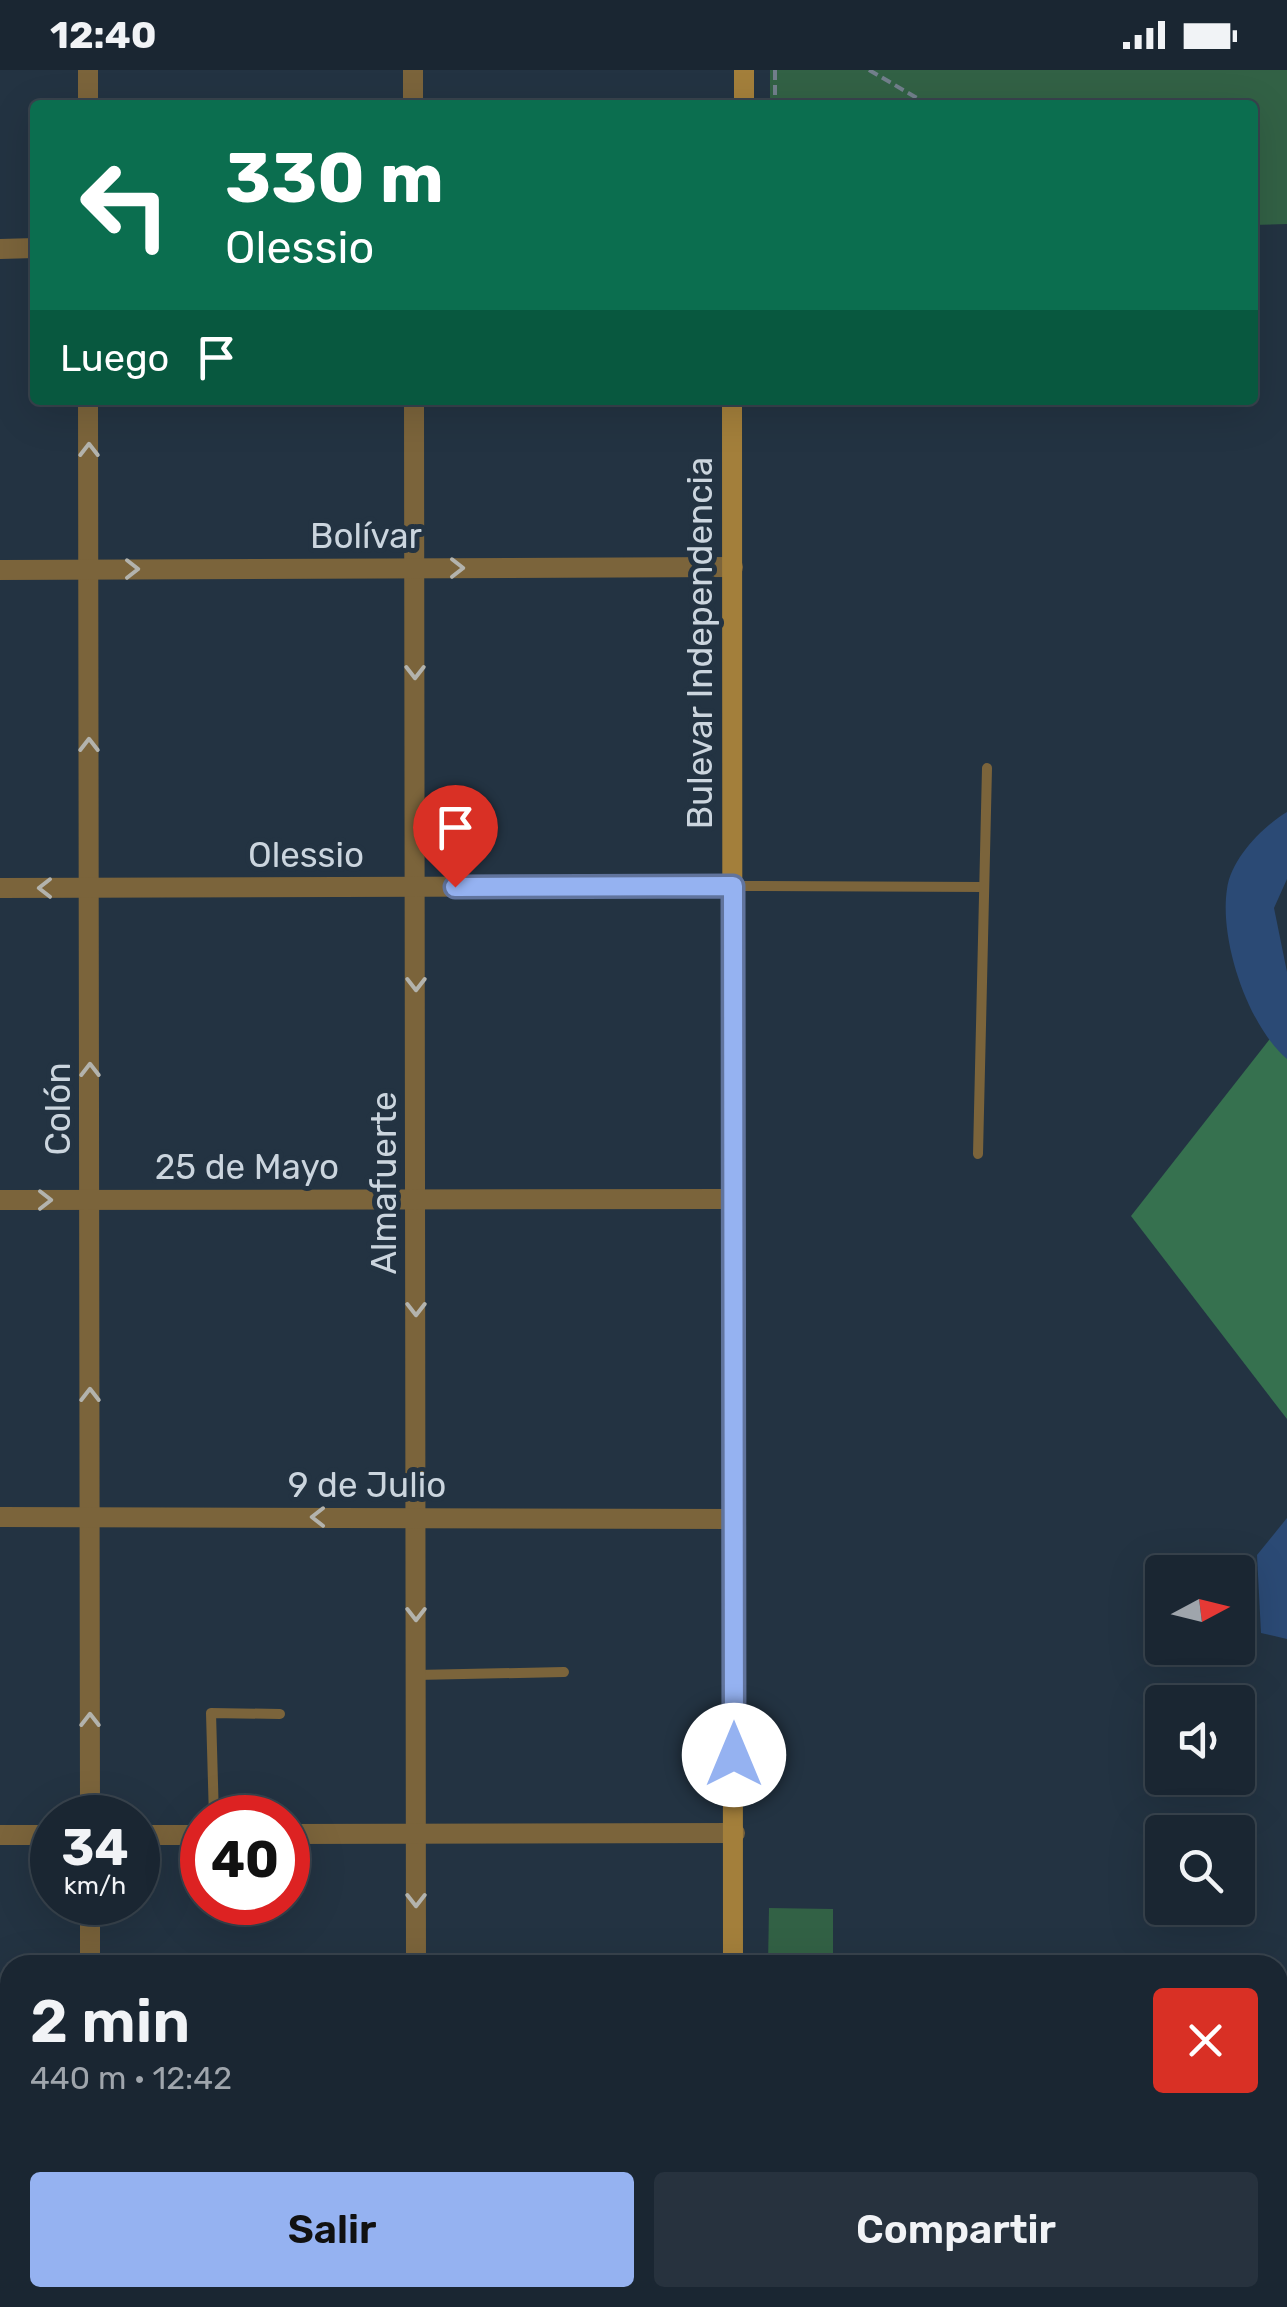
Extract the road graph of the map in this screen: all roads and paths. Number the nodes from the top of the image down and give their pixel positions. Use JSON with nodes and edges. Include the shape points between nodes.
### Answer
{"nodes":[{"id":1,"x":88,"y":70,"type":"edge"},
{"id":2,"x":413,"y":70,"type":"edge"},
{"id":3,"x":731,"y":70,"type":"edge"},
{"id":4,"x":744,"y":70,"type":"edge"},
{"id":5,"x":775,"y":70,"type":"edge"},
{"id":6,"x":869,"y":70,"type":"edge"},
{"id":7,"x":88,"y":100,"type":"edge"},
{"id":8,"x":413,"y":100,"type":"edge"},
{"id":9,"x":731,"y":100,"type":"edge"},
{"id":10,"x":744,"y":100,"type":"edge"},
{"id":11,"x":775,"y":100,"type":"edge"},
{"id":12,"x":920,"y":100,"type":"edge"},
{"id":13,"x":0,"y":248,"type":"edge"},
{"id":14,"x":30,"y":248,"type":"edge"},
{"id":15,"x":88,"y":405,"type":"edge"},
{"id":16,"x":414,"y":405,"type":"edge"},
{"id":17,"x":732,"y":405,"type":"edge"},
{"id":18,"x":733,"y":567,"type":"junction"},
{"id":19,"x":415,"y":568,"type":"junction"},
{"id":20,"x":90,"y":569,"type":"junction"},
{"id":21,"x":0,"y":570,"type":"edge"},
{"id":22,"x":987,"y":768,"type":"dead end"},
{"id":23,"x":733,"y":886,"type":"junction"},
{"id":24,"x":415,"y":887,"type":"junction"},
{"id":25,"x":984,"y":887,"type":"junction"},
{"id":26,"x":0,"y":888,"type":"edge"},
{"id":27,"x":89,"y":888,"type":"junction"},
{"id":28,"x":978,"y":1154,"type":"dead end"},
{"id":29,"x":416,"y":1199,"type":"junction"},
{"id":30,"x":734,"y":1199,"type":"junction"},
{"id":31,"x":0,"y":1200,"type":"edge"},
{"id":32,"x":90,"y":1200,"type":"junction"},
{"id":33,"x":0,"y":1517,"type":"edge"},
{"id":34,"x":89,"y":1517,"type":"junction"},
{"id":35,"x":415,"y":1517,"type":"junction"},
{"id":36,"x":734,"y":1519,"type":"junction"},
{"id":37,"x":564,"y":1672,"type":"dead end"},
{"id":38,"x":416,"y":1675,"type":"junction"},
{"id":39,"x":280,"y":1714,"type":"dead end"},
{"id":40,"x":90,"y":1795,"type":"edge"},
{"id":41,"x":213,"y":1795,"type":"edge"},
{"id":42,"x":735,"y":1833,"type":"junction"},
{"id":43,"x":310,"y":1834,"type":"edge"},
{"id":44,"x":417,"y":1834,"type":"junction"},
{"id":45,"x":0,"y":1835,"type":"edge"},
{"id":46,"x":30,"y":1835,"type":"edge"},
{"id":47,"x":90,"y":1925,"type":"edge"},
{"id":48,"x":90,"y":1955,"type":"edge"},
{"id":49,"x":416,"y":1955,"type":"edge"},
{"id":50,"x":733,"y":1955,"type":"edge"}],
"edges":[{"from":1,"to":7,"type":"street"},
{"from":2,"to":8,"type":"street"},
{"from":3,"to":9,"type":"street"},
{"from":4,"to":10,"type":"street"},
{"from":5,"to":11,"type":"path"},
{"from":6,"to":12,"type":"path"},
{"from":13,"to":14,"type":"street"},
{"from":20,"to":15,"type":"street","name":"Colón","one_way":true},
{"from":16,"to":19,"type":"street","name":"Almafuerte"},
{"from":17,"to":18,"type":"street","name":"Bulevar Independencia"},
{"from":19,"to":18,"type":"street","name":"Bolívar","one_way":true},
{"from":18,"to":23,"type":"street","name":"Bulevar Independencia"},
{"from":20,"to":19,"type":"street","name":"Bolívar","one_way":true},
{"from":19,"to":24,"type":"street","name":"Almafuerte","one_way":true},
{"from":20,"to":21,"type":"street","name":"Bolívar"},
{"from":27,"to":20,"type":"street","name":"Colón","one_way":true},
{"from":22,"to":25,"type":"lane"},
{"from":23,"to":24,"type":"street","name":"Olessio"},
{"from":23,"to":25,"type":"lane"},
{"from":23,"to":30,"type":"street","name":"Bulevar Independencia"},
{"from":24,"to":27,"type":"street","name":"Olessio"},
{"from":24,"to":29,"type":"street","name":"Almafuerte","one_way":true},
{"from":25,"to":28,"type":"lane"},
{"from":27,"to":26,"type":"street","name":"Olessio","one_way":true},
{"from":32,"to":27,"type":"street","name":"Colón","one_way":true},
{"from":29,"to":30,"type":"street","name":"25 de Mayo"},
{"from":29,"to":32,"type":"street","name":"25 de Mayo"},
{"from":29,"to":35,"type":"street","name":"Almafuerte","one_way":true},
{"from":30,"to":36,"type":"street","name":"Bulevar Independencia"},
{"from":31,"to":32,"type":"street","name":"25 de Mayo","one_way":true},
{"from":34,"to":32,"type":"street","name":"Colón","one_way":true},
{"from":33,"to":34,"type":"street","name":"9 de Julio"},
{"from":35,"to":34,"type":"street","name":"9 de Julio","one_way":true},
{"from":40,"to":34,"type":"street","name":"Colón","one_way":true},
{"from":35,"to":36,"type":"street","name":"9 de Julio"},
{"from":35,"to":38,"type":"street","name":"Almafuerte","one_way":true},
{"from":36,"to":42,"type":"street","name":"Bulevar Independencia"},
{"from":37,"to":38,"type":"lane"},
{"from":38,"to":44,"type":"street","name":"Almafuerte"},
{"from":39,"to":41,"type":"lane","via":[[211,1713]]},
{"from":42,"to":44,"type":"street"},
{"from":42,"to":50,"type":"street","name":"Bulevar Independencia"},
{"from":43,"to":44,"type":"street"},
{"from":44,"to":49,"type":"street","name":"Almafuerte","one_way":true},
{"from":45,"to":46,"type":"street"},
{"from":47,"to":48,"type":"street"}]}
